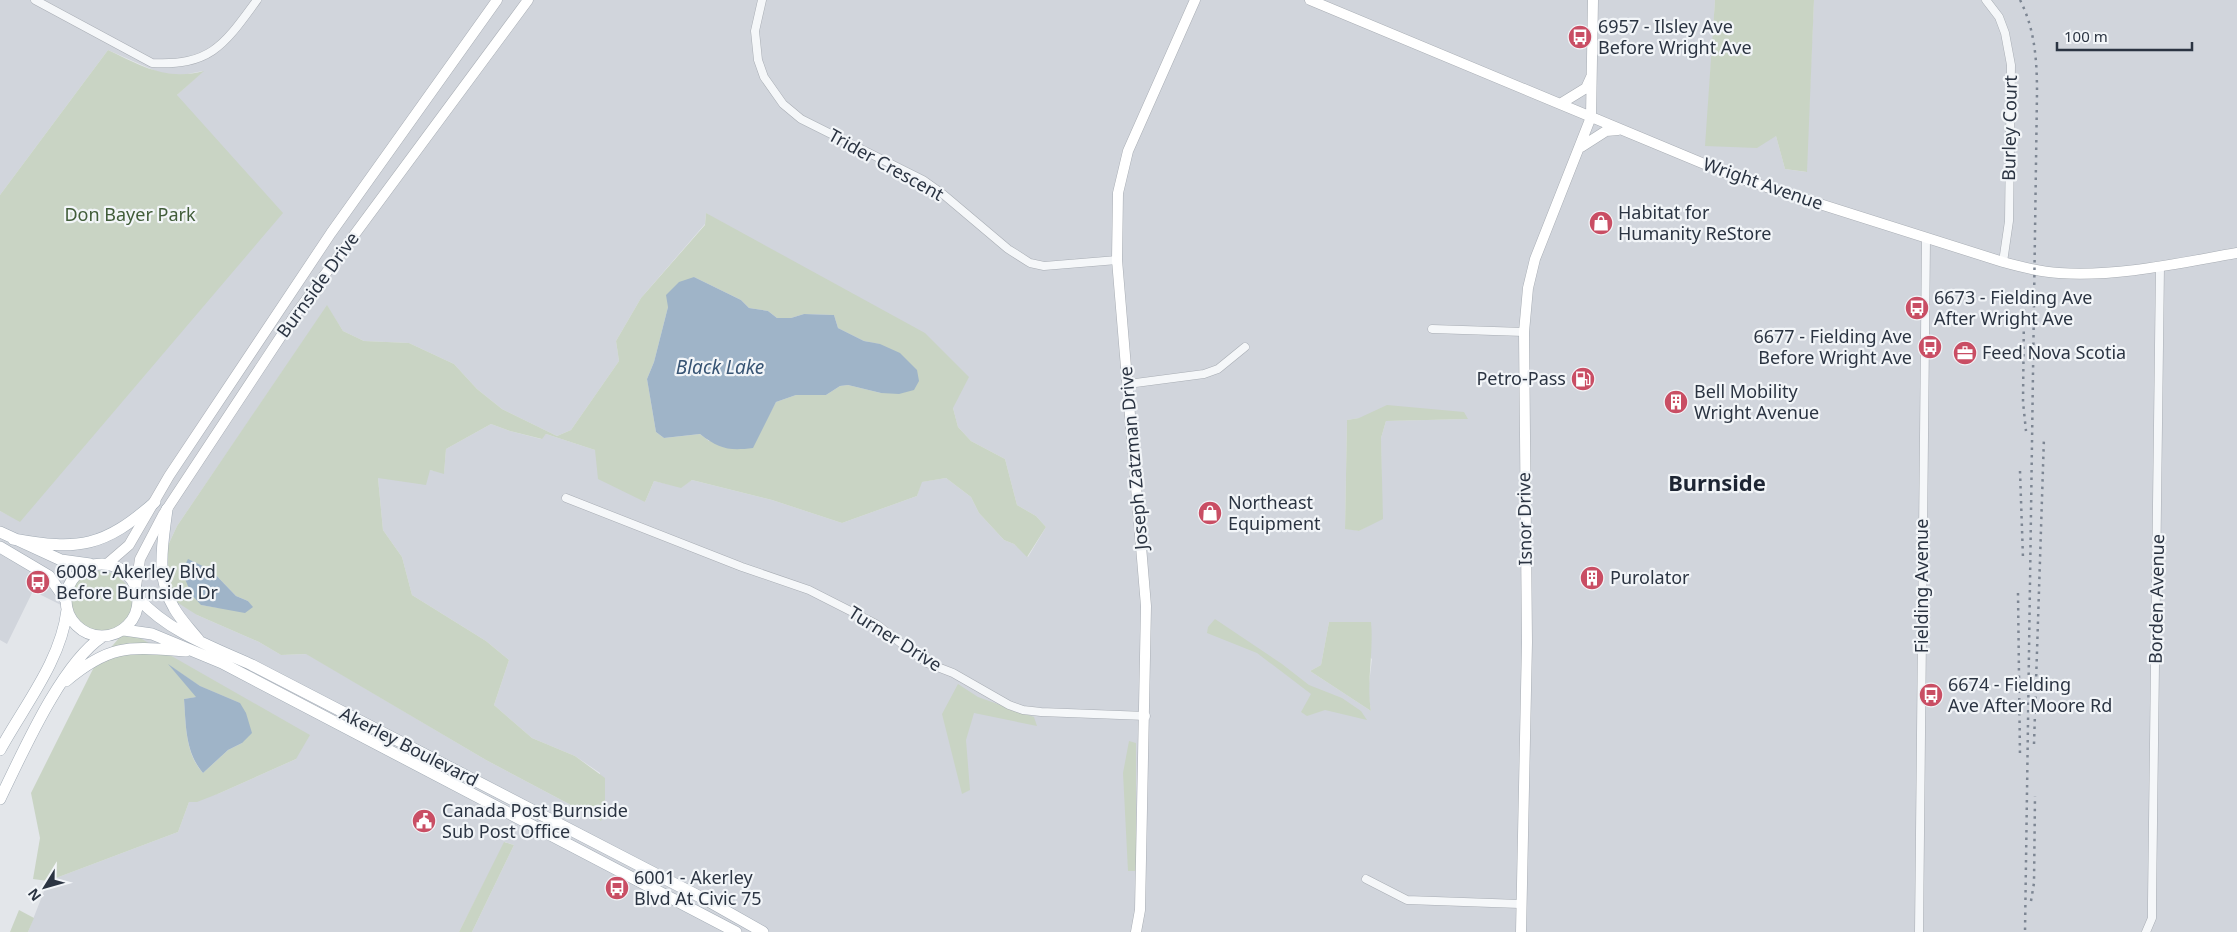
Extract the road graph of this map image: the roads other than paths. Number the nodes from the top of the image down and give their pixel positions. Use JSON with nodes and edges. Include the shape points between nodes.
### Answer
{"nodes":[{"id":1,"x":35,"y":0,"type":"edge"},
{"id":2,"x":257,"y":0,"type":"edge"},
{"id":3,"x":497,"y":0,"type":"edge"},
{"id":4,"x":528,"y":0,"type":"edge"},
{"id":5,"x":762,"y":0,"type":"edge"},
{"id":6,"x":1195,"y":0,"type":"edge"},
{"id":7,"x":1310,"y":0,"type":"edge"},
{"id":8,"x":1593,"y":0,"type":"edge"},
{"id":9,"x":1986,"y":0,"type":"edge"},
{"id":10,"x":1593,"y":74,"type":"junction"},
{"id":11,"x":1560,"y":104,"type":"junction"},
{"id":12,"x":1590,"y":117,"type":"junction"},
{"id":13,"x":1619,"y":129,"type":"junction"},
{"id":14,"x":1581,"y":147,"type":"junction"},
{"id":15,"x":1926,"y":239,"type":"junction"},
{"id":16,"x":2237,"y":253,"type":"edge"},
{"id":17,"x":1117,"y":260,"type":"junction"},
{"id":18,"x":2003,"y":262,"type":"junction"},
{"id":19,"x":2160,"y":266,"type":"junction"},
{"id":20,"x":1432,"y":329,"type":"dead end"},
{"id":21,"x":1524,"y":332,"type":"junction"},
{"id":22,"x":1244,"y":347,"type":"dead end"},
{"id":23,"x":1128,"y":384,"type":"junction"},
{"id":24,"x":566,"y":498,"type":"dead end"},
{"id":25,"x":154,"y":502,"type":"junction"},
{"id":26,"x":167,"y":509,"type":"junction"},
{"id":27,"x":0,"y":532,"type":"edge"},
{"id":28,"x":13,"y":540,"type":"junction"},
{"id":29,"x":0,"y":547,"type":"edge"},
{"id":30,"x":95,"y":564,"type":"junction"},
{"id":31,"x":107,"y":564,"type":"junction"},
{"id":32,"x":136,"y":586,"type":"junction"},
{"id":33,"x":139,"y":599,"type":"junction"},
{"id":34,"x":66,"y":605,"type":"junction"},
{"id":35,"x":124,"y":630,"type":"junction"},
{"id":36,"x":102,"y":637,"type":"junction"},
{"id":37,"x":197,"y":646,"type":"junction"},
{"id":38,"x":59,"y":687,"type":"junction"},
{"id":39,"x":1146,"y":716,"type":"junction"},
{"id":40,"x":0,"y":750,"type":"edge"},
{"id":41,"x":0,"y":799,"type":"edge"},
{"id":42,"x":1366,"y":879,"type":"dead end"},
{"id":43,"x":1520,"y":904,"type":"junction"},
{"id":44,"x":2147,"y":931,"type":"edge"},
{"id":45,"x":736,"y":932,"type":"edge"},
{"id":46,"x":763,"y":932,"type":"edge"},
{"id":47,"x":1136,"y":932,"type":"edge"},
{"id":48,"x":1521,"y":932,"type":"edge"},
{"id":49,"x":1919,"y":932,"type":"edge"}],
"edges":[{"from":1,"to":2,"type":"street","via":[[152,63],[172,64],[208,56],[233,32]]},
{"from":3,"to":25,"type":"main road","name":"Burnside Drive","via":[[331,233]]},
{"from":4,"to":26,"type":"main road","name":"Burnside Drive","via":[[295,314]]},
{"from":5,"to":17,"type":"street","name":"Trider Crescent","via":[[755,32],[758,60],[764,77],[783,104],[802,119],[923,180],[944,194],[1008,250],[1030,263],[1044,266]]},
{"from":6,"to":17,"type":"main road","name":"Joseph Zatzman Drive","via":[[1128,151],[1118,193]]},
{"from":7,"to":11,"type":"main road","name":"Wright Avenue"},
{"from":8,"to":10,"type":"main road","name":"Isnor Drive"},
{"from":9,"to":18,"type":"street","name":"Burley Court","via":[[2005,33],[2011,65],[2009,221]]},
{"from":10,"to":11,"type":"main road","via":[[1586,88]]},
{"from":10,"to":12,"type":"main road","name":"Isnor Drive"},
{"from":11,"to":12,"type":"main road","name":"Wright Avenue"},
{"from":12,"to":13,"type":"main road","name":"Wright Avenue"},
{"from":12,"to":14,"type":"main road","name":"Isnor Drive"},
{"from":13,"to":14,"type":"main road","via":[[1606,131]]},
{"from":13,"to":15,"type":"main road","name":"Wright Avenue","via":[[1738,178]]},
{"from":14,"to":21,"type":"main road","name":"Isnor Drive","via":[[1536,259],[1528,288]]},
{"from":15,"to":18,"type":"main road","name":"Wright Avenue"},
{"from":15,"to":49,"type":"street","name":"Fielding Avenue"},
{"from":16,"to":19,"type":"main road","name":"Wright Avenue"},
{"from":17,"to":23,"type":"main road","name":"Joseph Zatzman Drive"},
{"from":18,"to":19,"type":"main road","name":"Wright Avenue","via":[[2034,270],[2081,274]]},
{"from":19,"to":44,"type":"street","name":"Borden Avenue","via":[[2152,902]]},
{"from":20,"to":21,"type":"street"},
{"from":21,"to":43,"type":"main road","name":"Isnor Drive","via":[[1527,642]]},
{"from":22,"to":23,"type":"street","via":[[1218,369],[1204,374]]},
{"from":23,"to":39,"type":"main road","name":"Joseph Zatzman Drive","via":[[1146,606]]},
{"from":24,"to":39,"type":"street","name":"Turner Drive","via":[[809,590],[876,624],[927,663],[953,673],[1009,705],[1041,712]]},
{"from":25,"to":28,"type":"main road","via":[[127,526],[94,541],[48,546]]},
{"from":25,"to":31,"type":"main road","name":"Burnside Drive","via":[[129,545]]},
{"from":26,"to":32,"type":"main road","name":"Burnside Drive","via":[[140,559]]},
{"from":26,"to":37,"type":"main road","via":[[160,566],[164,588]]},
{"from":27,"to":28,"type":"main road"},
{"from":28,"to":30,"type":"main road","via":[[61,560]]},
{"from":29,"to":34,"type":"main road","via":[[49,576]]},
{"from":30,"to":31,"type":"main road"},
{"from":30,"to":34,"type":"main road","via":[[73,577]]},
{"from":31,"to":32,"type":"main road","via":[[124,572]]},
{"from":32,"to":33,"type":"main road"},
{"from":33,"to":35,"type":"main road","via":[[132,622]]},
{"from":33,"to":37,"type":"main road","name":"Akerley Boulevard"},
{"from":34,"to":36,"type":"main road","via":[[72,621],[80,630]]},
{"from":34,"to":40,"type":"main road","via":[[62,637]]},
{"from":35,"to":36,"type":"main road"},
{"from":35,"to":37,"type":"main road","name":"Akerley Boulevard"},
{"from":36,"to":38,"type":"main road","via":[[83,653]]},
{"from":37,"to":38,"type":"main road","via":[[118,650],[94,660]]},
{"from":37,"to":45,"type":"main road","name":"Akerley Boulevard","via":[[319,714]]},
{"from":37,"to":46,"type":"main road","name":"Akerley Boulevard","via":[[252,665]]},
{"from":38,"to":41,"type":"main road"},
{"from":39,"to":47,"type":"main road","name":"Joseph Zatzman Drive","via":[[1140,910]]},
{"from":42,"to":43,"type":"street","via":[[1407,900]]},
{"from":43,"to":48,"type":"main road","name":"Isnor Drive"}]}
